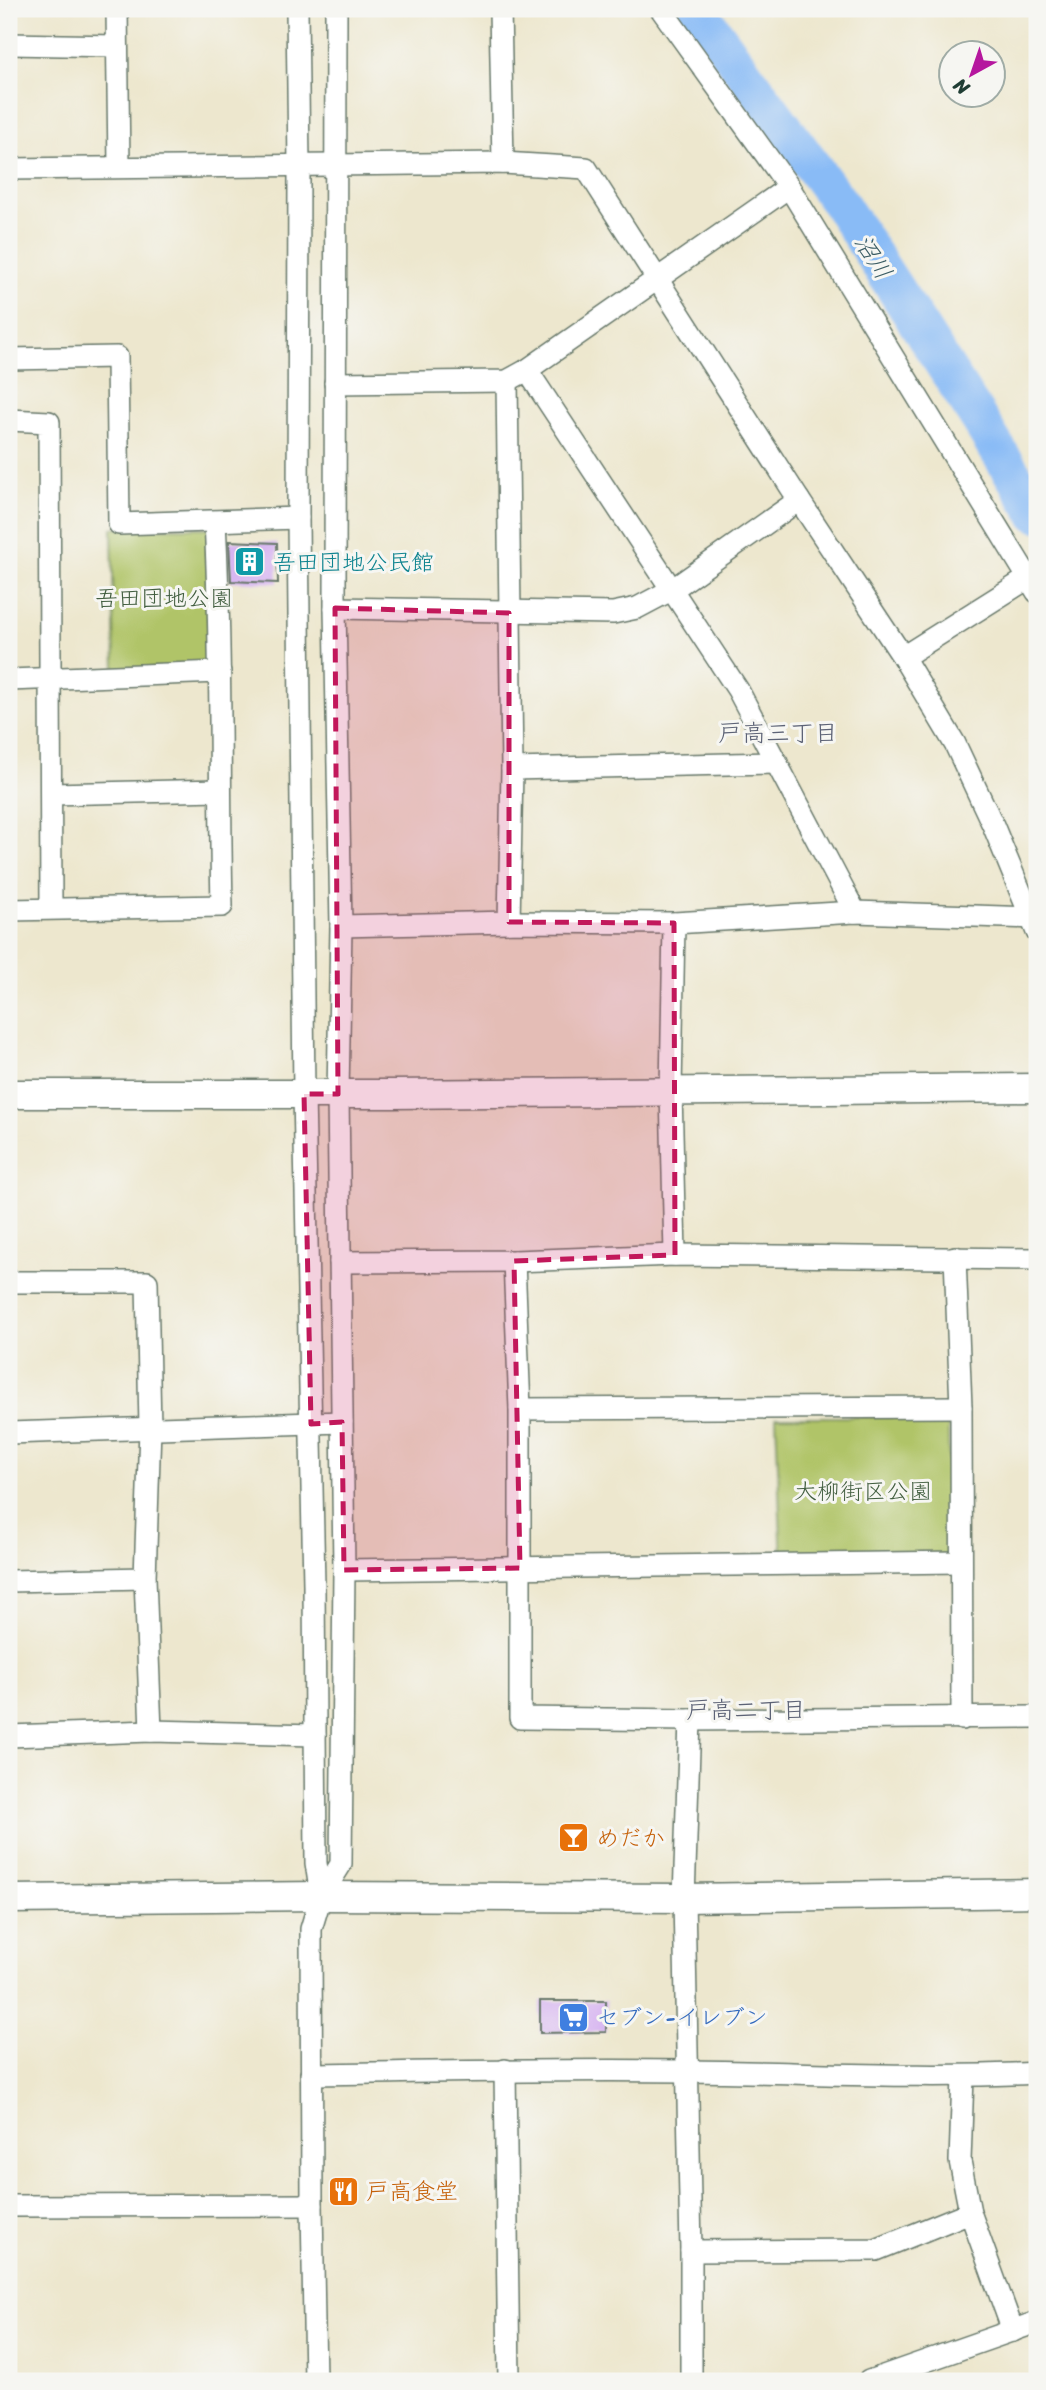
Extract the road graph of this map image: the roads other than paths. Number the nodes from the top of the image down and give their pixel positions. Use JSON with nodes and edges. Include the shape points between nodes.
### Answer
{"nodes":[{"id":1,"x":117,"y":9,"type":"edge"},
{"id":2,"x":297,"y":9,"type":"edge"},
{"id":3,"x":336,"y":9,"type":"edge"},
{"id":4,"x":500,"y":9,"type":"edge"},
{"id":5,"x":661,"y":9,"type":"edge"},
{"id":6,"x":9,"y":44,"type":"edge"},
{"id":7,"x":116,"y":46,"type":"junction"},
{"id":8,"x":503,"y":163,"type":"junction"},
{"id":9,"x":299,"y":166,"type":"junction"},
{"id":10,"x":335,"y":166,"type":"junction"},
{"id":11,"x":119,"y":167,"type":"junction"},
{"id":12,"x":9,"y":169,"type":"edge"},
{"id":13,"x":789,"y":187,"type":"junction"},
{"id":14,"x":657,"y":278,"type":"junction"},
{"id":15,"x":9,"y":359,"type":"edge"},
{"id":16,"x":527,"y":370,"type":"junction"},
{"id":17,"x":507,"y":381,"type":"junction"},
{"id":18,"x":335,"y":383,"type":"junction"},
{"id":19,"x":9,"y":421,"type":"edge"},
{"id":20,"x":799,"y":500,"type":"junction"},
{"id":21,"x":298,"y":518,"type":"junction"},
{"id":22,"x":215,"y":522,"type":"junction"},
{"id":23,"x":1033,"y":585,"type":"edge"},
{"id":24,"x":673,"y":589,"type":"junction"},
{"id":25,"x":335,"y":608,"type":"junction"},
{"id":26,"x":509,"y":613,"type":"junction"},
{"id":27,"x":904,"y":657,"type":"junction"},
{"id":28,"x":220,"y":672,"type":"junction"},
{"id":29,"x":9,"y":680,"type":"edge"},
{"id":30,"x":48,"y":680,"type":"junction"},
{"id":31,"x":777,"y":763,"type":"junction"},
{"id":32,"x":512,"y":769,"type":"junction"},
{"id":33,"x":219,"y":790,"type":"junction"},
{"id":34,"x":51,"y":794,"type":"junction"},
{"id":35,"x":51,"y":908,"type":"junction"},
{"id":36,"x":9,"y":909,"type":"edge"},
{"id":37,"x":855,"y":912,"type":"junction"},
{"id":38,"x":509,"y":922,"type":"junction"},
{"id":39,"x":674,"y":922,"type":"junction"},
{"id":40,"x":1036,"y":923,"type":"edge"},
{"id":41,"x":341,"y":926,"type":"junction"},
{"id":42,"x":1037,"y":1088,"type":"edge"},
{"id":43,"x":671,"y":1091,"type":"junction"},
{"id":44,"x":9,"y":1094,"type":"edge"},
{"id":45,"x":304,"y":1094,"type":"junction"},
{"id":46,"x":338,"y":1094,"type":"junction"},
{"id":47,"x":675,"y":1255,"type":"junction"},
{"id":48,"x":955,"y":1257,"type":"junction"},
{"id":49,"x":1037,"y":1259,"type":"edge"},
{"id":50,"x":514,"y":1261,"type":"junction"},
{"id":51,"x":340,"y":1262,"type":"junction"},
{"id":52,"x":9,"y":1282,"type":"edge"},
{"id":53,"x":961,"y":1407,"type":"junction"},
{"id":54,"x":520,"y":1409,"type":"junction"},
{"id":55,"x":342,"y":1422,"type":"junction"},
{"id":56,"x":312,"y":1424,"type":"junction"},
{"id":57,"x":150,"y":1429,"type":"junction"},
{"id":58,"x":9,"y":1433,"type":"edge"},
{"id":59,"x":961,"y":1562,"type":"junction"},
{"id":60,"x":520,"y":1568,"type":"junction"},
{"id":61,"x":344,"y":1570,"type":"junction"},
{"id":62,"x":145,"y":1578,"type":"junction"},
{"id":63,"x":9,"y":1581,"type":"edge"},
{"id":64,"x":1037,"y":1717,"type":"edge"},
{"id":65,"x":962,"y":1719,"type":"junction"},
{"id":66,"x":690,"y":1720,"type":"junction"},
{"id":67,"x":150,"y":1731,"type":"junction"},
{"id":68,"x":315,"y":1735,"type":"junction"},
{"id":69,"x":9,"y":1736,"type":"edge"},
{"id":70,"x":1037,"y":1894,"type":"edge"},
{"id":71,"x":321,"y":1896,"type":"junction"},
{"id":72,"x":684,"y":1898,"type":"junction"},
{"id":73,"x":9,"y":1899,"type":"edge"},
{"id":74,"x":505,"y":2070,"type":"junction"},
{"id":75,"x":687,"y":2071,"type":"junction"},
{"id":76,"x":1037,"y":2073,"type":"edge"},
{"id":77,"x":311,"y":2074,"type":"junction"},
{"id":78,"x":963,"y":2077,"type":"junction"},
{"id":79,"x":312,"y":2205,"type":"junction"},
{"id":80,"x":9,"y":2206,"type":"edge"},
{"id":81,"x":970,"y":2212,"type":"junction"},
{"id":82,"x":691,"y":2250,"type":"junction"},
{"id":83,"x":1037,"y":2322,"type":"edge"},
{"id":84,"x":1013,"y":2330,"type":"junction"},
{"id":85,"x":315,"y":2381,"type":"edge"},
{"id":86,"x":509,"y":2381,"type":"edge"},
{"id":87,"x":691,"y":2381,"type":"edge"},
{"id":88,"x":869,"y":2381,"type":"edge"}],
"edges":[{"from":1,"to":7,"type":"street"},
{"from":2,"to":9,"type":"street"},
{"from":3,"to":10,"type":"street"},
{"from":4,"to":8,"type":"street"},
{"from":5,"to":13,"type":"street"},
{"from":6,"to":7,"type":"street"},
{"from":7,"to":11,"type":"street"},
{"from":8,"to":10,"type":"street"},
{"from":8,"to":14,"type":"street","via":[[586,168]]},
{"from":9,"to":10,"type":"street"},
{"from":9,"to":11,"type":"street"},
{"from":9,"to":21,"type":"street"},
{"from":10,"to":18,"type":"street"},
{"from":11,"to":12,"type":"street"},
{"from":13,"to":14,"type":"street"},
{"from":13,"to":23,"type":"street"},
{"from":14,"to":16,"type":"street"},
{"from":14,"to":20,"type":"street"},
{"from":15,"to":22,"type":"street","via":[[117,357],[119,524]]},
{"from":16,"to":17,"type":"street"},
{"from":16,"to":24,"type":"street"},
{"from":17,"to":18,"type":"street"},
{"from":17,"to":26,"type":"street"},
{"from":18,"to":25,"type":"street"},
{"from":19,"to":30,"type":"street","via":[[49,422]]},
{"from":20,"to":24,"type":"street"},
{"from":20,"to":27,"type":"street"},
{"from":21,"to":22,"type":"street"},
{"from":21,"to":45,"type":"street"},
{"from":22,"to":28,"type":"street"},
{"from":23,"to":27,"type":"street"},
{"from":24,"to":26,"type":"street","via":[[637,608],[613,613]]},
{"from":24,"to":31,"type":"street","via":[[738,690]]},
{"from":25,"to":26,"type":"street"},
{"from":25,"to":41,"type":"street"},
{"from":26,"to":32,"type":"street"},
{"from":27,"to":40,"type":"street","via":[[956,744]]},
{"from":28,"to":30,"type":"street"},
{"from":28,"to":33,"type":"street"},
{"from":29,"to":30,"type":"street"},
{"from":30,"to":34,"type":"street"},
{"from":31,"to":32,"type":"street"},
{"from":31,"to":37,"type":"street"},
{"from":32,"to":38,"type":"street"},
{"from":33,"to":34,"type":"street"},
{"from":33,"to":35,"type":"street","via":[[222,906]]},
{"from":34,"to":35,"type":"street"},
{"from":35,"to":36,"type":"street"},
{"from":37,"to":39,"type":"street"},
{"from":37,"to":40,"type":"street"},
{"from":38,"to":39,"type":"street"},
{"from":38,"to":41,"type":"street"},
{"from":39,"to":43,"type":"street"},
{"from":41,"to":46,"type":"street"},
{"from":42,"to":43,"type":"street"},
{"from":43,"to":46,"type":"street"},
{"from":43,"to":47,"type":"street"},
{"from":44,"to":45,"type":"street"},
{"from":45,"to":46,"type":"street"},
{"from":45,"to":56,"type":"street"},
{"from":46,"to":51,"type":"street"},
{"from":47,"to":48,"type":"street"},
{"from":47,"to":50,"type":"street"},
{"from":48,"to":49,"type":"street"},
{"from":48,"to":53,"type":"street"},
{"from":50,"to":51,"type":"street"},
{"from":50,"to":54,"type":"street"},
{"from":51,"to":55,"type":"street"},
{"from":52,"to":57,"type":"street","via":[[147,1282]]},
{"from":53,"to":54,"type":"street"},
{"from":53,"to":59,"type":"street"},
{"from":54,"to":60,"type":"street"},
{"from":55,"to":56,"type":"street"},
{"from":55,"to":61,"type":"street"},
{"from":56,"to":57,"type":"street"},
{"from":56,"to":68,"type":"street"},
{"from":57,"to":58,"type":"street"},
{"from":57,"to":62,"type":"street"},
{"from":59,"to":60,"type":"street"},
{"from":59,"to":65,"type":"street"},
{"from":60,"to":61,"type":"street"},
{"from":60,"to":66,"type":"street","via":[[520,1718]]},
{"from":61,"to":71,"type":"street","via":[[341,1864]]},
{"from":62,"to":63,"type":"street"},
{"from":62,"to":67,"type":"street"},
{"from":64,"to":65,"type":"street"},
{"from":65,"to":66,"type":"street"},
{"from":66,"to":72,"type":"street"},
{"from":67,"to":68,"type":"street"},
{"from":67,"to":69,"type":"street"},
{"from":68,"to":71,"type":"street","via":[[316,1863]]},
{"from":70,"to":72,"type":"street"},
{"from":71,"to":72,"type":"street"},
{"from":71,"to":73,"type":"street"},
{"from":71,"to":77,"type":"street","via":[[312,1929]]},
{"from":72,"to":75,"type":"street"},
{"from":74,"to":75,"type":"street"},
{"from":74,"to":77,"type":"street"},
{"from":74,"to":86,"type":"street"},
{"from":75,"to":78,"type":"street"},
{"from":75,"to":82,"type":"street"},
{"from":76,"to":78,"type":"street"},
{"from":77,"to":79,"type":"street"},
{"from":78,"to":81,"type":"street","via":[[960,2161]]},
{"from":79,"to":80,"type":"street"},
{"from":79,"to":85,"type":"street"},
{"from":81,"to":82,"type":"street","via":[[876,2250]]},
{"from":81,"to":84,"type":"street"},
{"from":82,"to":87,"type":"street"},
{"from":83,"to":84,"type":"street"},
{"from":84,"to":88,"type":"street"}]}
